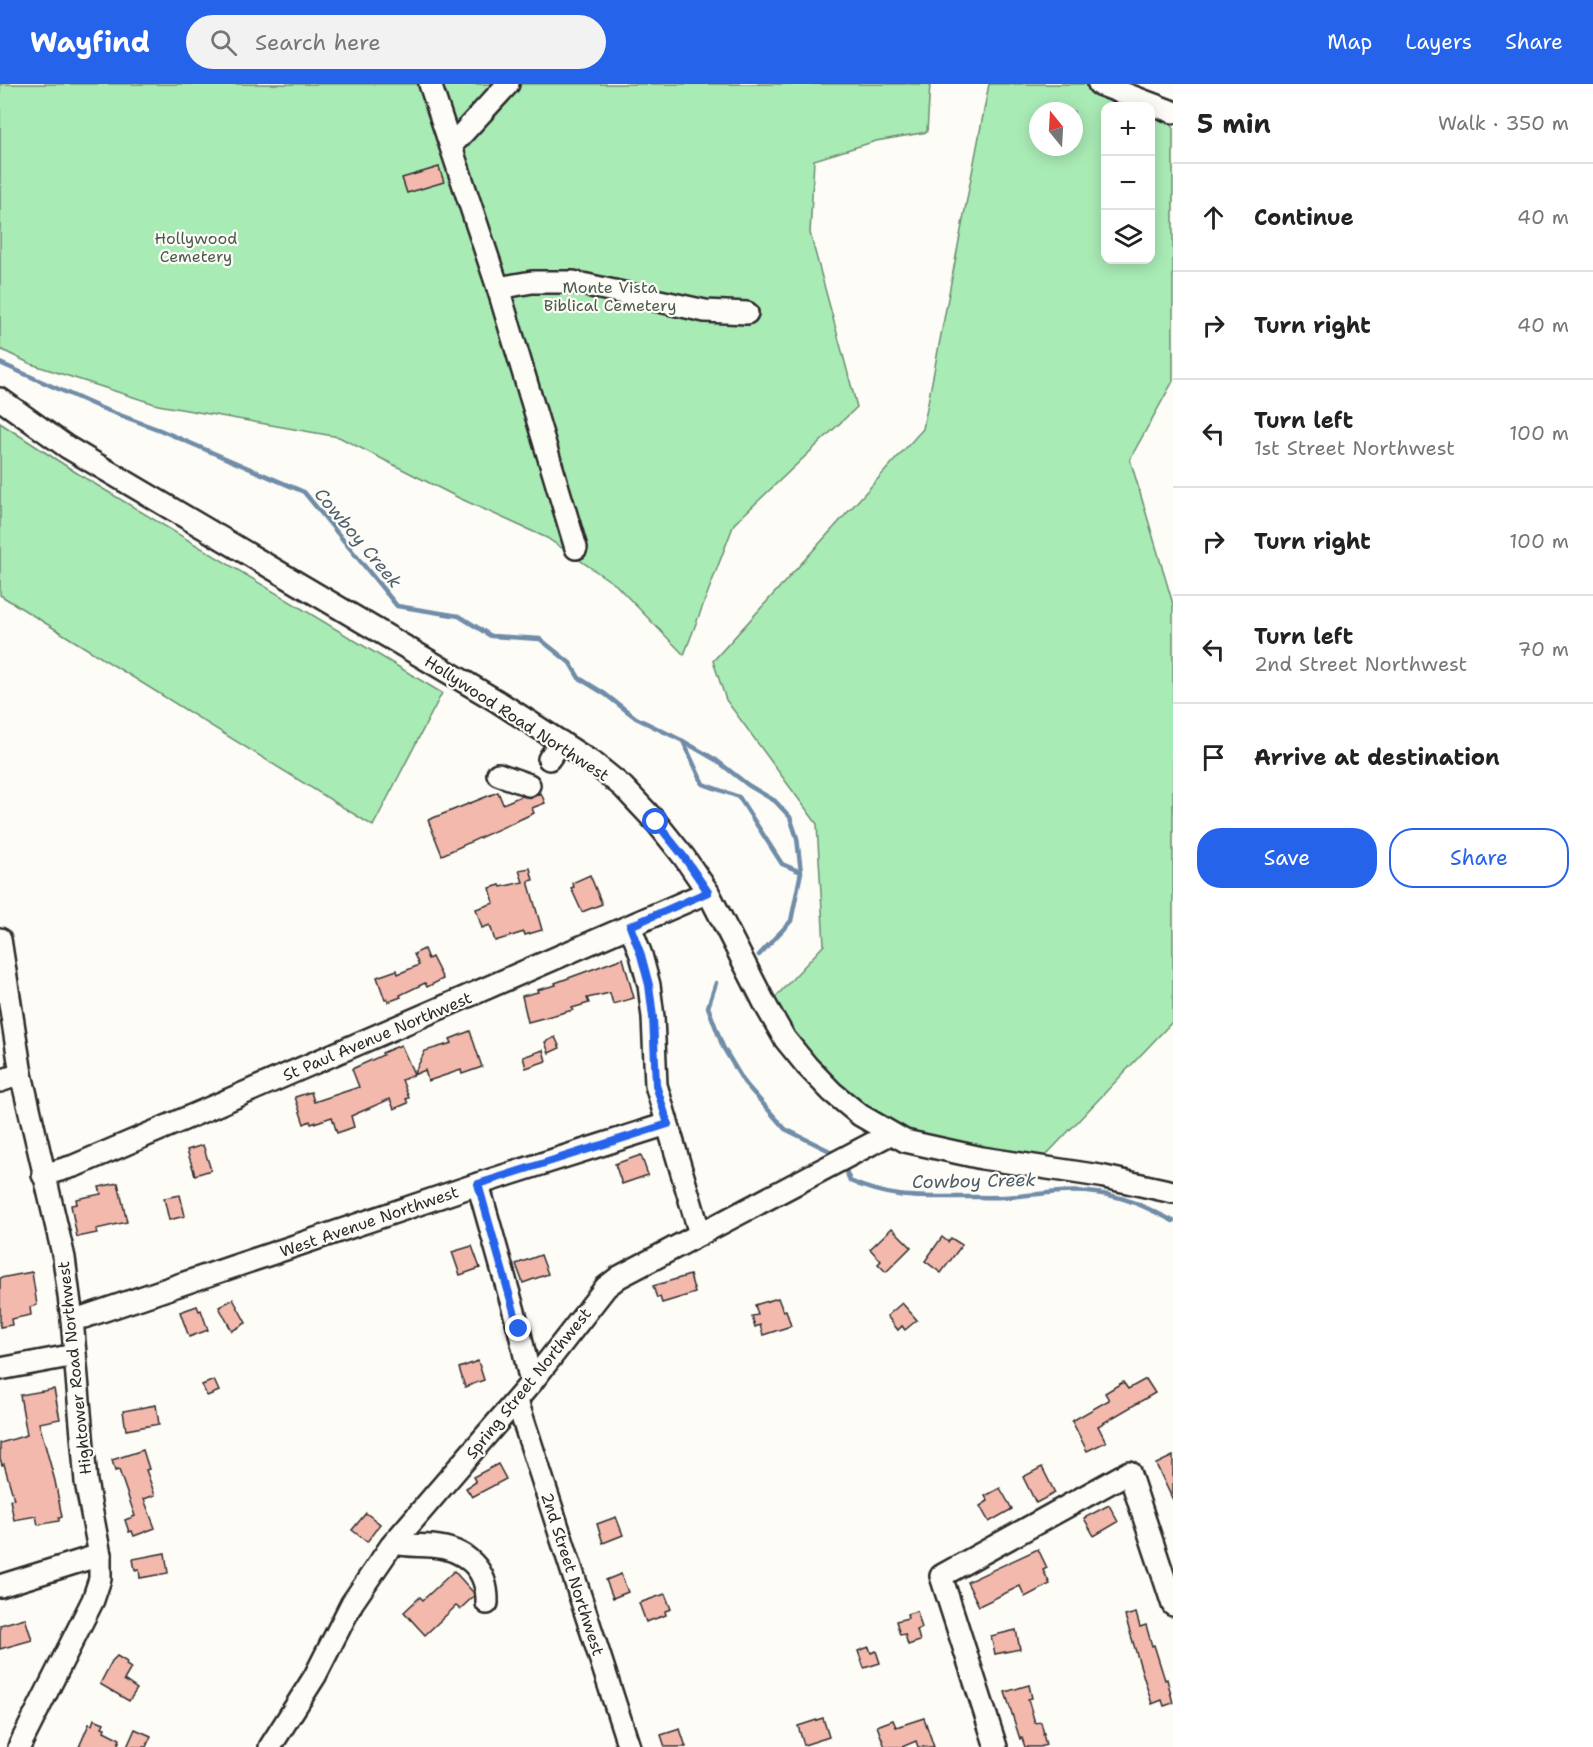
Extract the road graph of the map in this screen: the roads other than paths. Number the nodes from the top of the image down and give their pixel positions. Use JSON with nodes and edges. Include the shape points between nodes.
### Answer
{"nodes":[{"id":1,"x":430,"y":84,"type":"edge"},
{"id":2,"x":508,"y":84,"type":"edge"},
{"id":3,"x":1099,"y":84,"type":"edge"},
{"id":4,"x":1173,"y":112,"type":"edge"},
{"id":5,"x":451,"y":146,"type":"junction"},
{"id":6,"x":498,"y":288,"type":"junction"},
{"id":7,"x":747,"y":313,"type":"dead end"},
{"id":8,"x":0,"y":399,"type":"edge"},
{"id":9,"x":576,"y":548,"type":"dead end"},
{"id":10,"x":498,"y":774,"type":"dead end"},
{"id":11,"x":529,"y":785,"type":"dead end"},
{"id":12,"x":708,"y":892,"type":"junction"},
{"id":13,"x":630,"y":926,"type":"junction"},
{"id":14,"x":0,"y":939,"type":"edge"},
{"id":15,"x":21,"y":1074,"type":"junction"},
{"id":16,"x":0,"y":1080,"type":"edge"},
{"id":17,"x":668,"y":1124,"type":"junction"},
{"id":18,"x":890,"y":1134,"type":"junction"},
{"id":19,"x":43,"y":1175,"type":"junction"},
{"id":20,"x":478,"y":1184,"type":"junction"},
{"id":21,"x":1173,"y":1192,"type":"edge"},
{"id":22,"x":700,"y":1234,"type":"junction"},
{"id":23,"x":72,"y":1319,"type":"junction"},
{"id":24,"x":75,"y":1355,"type":"junction"},
{"id":25,"x":0,"y":1369,"type":"edge"},
{"id":26,"x":531,"y":1383,"type":"junction"},
{"id":27,"x":517,"y":1401,"type":"junction"},
{"id":28,"x":394,"y":1543,"type":"junction"},
{"id":29,"x":100,"y":1556,"type":"junction"},
{"id":30,"x":0,"y":1586,"type":"edge"},
{"id":31,"x":488,"y":1604,"type":"dead end"},
{"id":32,"x":1173,"y":1605,"type":"edge"},
{"id":33,"x":20,"y":1747,"type":"edge"},
{"id":34,"x":270,"y":1747,"type":"edge"},
{"id":35,"x":629,"y":1747,"type":"edge"},
{"id":36,"x":996,"y":1747,"type":"edge"}],
"edges":[{"from":1,"to":5,"type":"street"},
{"from":2,"to":5,"type":"street"},
{"from":3,"to":4,"type":"street"},
{"from":5,"to":6,"type":"street"},
{"from":6,"to":7,"type":"street","via":[[532,282],[573,282],[705,311]]},
{"from":6,"to":9,"type":"street"},
{"from":8,"to":12,"type":"street","name":"Hollywood Road Northwest","via":[[67,447],[555,750],[596,765],[656,822]]},
{"from":10,"to":11,"type":"street"},
{"from":12,"to":13,"type":"street","name":"St Paul Avenue Northwest"},
{"from":12,"to":18,"type":"street","name":"Hollywood Road Northwest","via":[[785,1039],[832,1092]]},
{"from":13,"to":17,"type":"street","via":[[649,985],[656,1085]]},
{"from":13,"to":19,"type":"street","name":"St Paul Avenue Northwest","via":[[74,1166]]},
{"from":14,"to":15,"type":"street","name":"Hightower Road Northwest"},
{"from":15,"to":16,"type":"street"},
{"from":15,"to":19,"type":"street","name":"Hightower Road Northwest"},
{"from":17,"to":20,"type":"street","name":"West Avenue Northwest"},
{"from":17,"to":22,"type":"street"},
{"from":18,"to":21,"type":"street","name":"Hollywood Road Northwest","via":[[904,1142],[982,1158]]},
{"from":18,"to":22,"type":"street","name":"Spring Street Northwest"},
{"from":19,"to":23,"type":"street","name":"Hightower Road Northwest","via":[[64,1258]]},
{"from":20,"to":23,"type":"street","name":"West Avenue Northwest"},
{"from":20,"to":26,"type":"street"},
{"from":22,"to":26,"type":"street","name":"Spring Street Northwest","via":[[606,1287]]},
{"from":23,"to":24,"type":"street","name":"Hightower Road Northwest"},
{"from":24,"to":25,"type":"street"},
{"from":24,"to":29,"type":"street","name":"Hightower Road Northwest","via":[[86,1482]]},
{"from":26,"to":27,"type":"street","name":"Spring Street Northwest"},
{"from":27,"to":28,"type":"street","name":"Spring Street Northwest"},
{"from":27,"to":35,"type":"street","name":"2nd Street Northwest"},
{"from":28,"to":31,"type":"street","via":[[433,1546],[464,1555],[477,1567],[488,1587]]},
{"from":28,"to":34,"type":"street","name":"Spring Street Northwest","via":[[351,1603],[315,1676]]},
{"from":29,"to":30,"type":"street"},
{"from":29,"to":33,"type":"street","name":"Hightower Road Northwest","via":[[100,1579],[93,1600]]},
{"from":32,"to":36,"type":"street","via":[[1129,1472],[940,1576]]}]}
